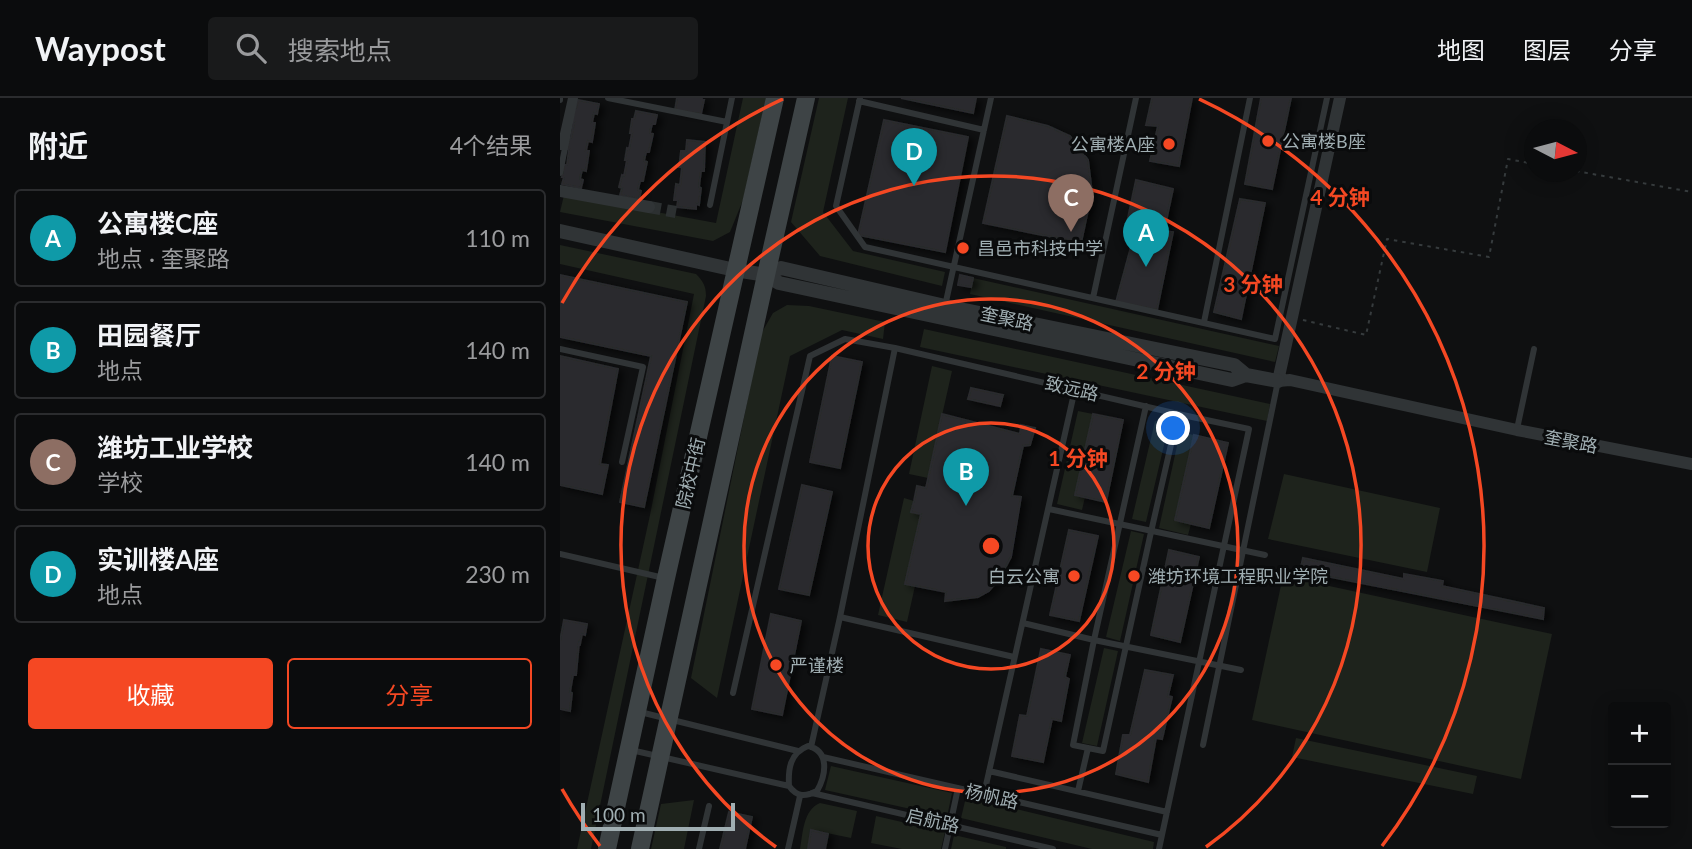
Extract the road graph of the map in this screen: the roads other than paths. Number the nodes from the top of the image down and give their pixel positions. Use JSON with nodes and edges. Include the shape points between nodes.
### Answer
{"nodes":[{"id":1,"x":573,"y":98,"type":"edge"},
{"id":2,"x":608,"y":98,"type":"edge"},
{"id":3,"x":732,"y":98,"type":"edge"},
{"id":4,"x":775,"y":98,"type":"edge"},
{"id":5,"x":806,"y":98,"type":"edge"},
{"id":6,"x":991,"y":98,"type":"edge"},
{"id":7,"x":1136,"y":98,"type":"edge"},
{"id":8,"x":1250,"y":98,"type":"edge"},
{"id":9,"x":1327,"y":98,"type":"edge"},
{"id":10,"x":1340,"y":98,"type":"edge"},
{"id":11,"x":859,"y":100,"type":"edge"},
{"id":12,"x":727,"y":122,"type":"junction"},
{"id":13,"x":985,"y":130,"type":"junction"},
{"id":14,"x":560,"y":147,"type":"edge"},
{"id":15,"x":560,"y":173,"type":"edge"},
{"id":16,"x":560,"y":191,"type":"edge"},
{"id":17,"x":710,"y":205,"type":"dead end"},
{"id":18,"x":649,"y":207,"type":"tunnel mouth"},
{"id":19,"x":560,"y":231,"type":"edge"},
{"id":20,"x":955,"y":266,"type":"junction"},
{"id":21,"x":735,"y":270,"type":"junction"},
{"id":22,"x":766,"y":275,"type":"junction"},
{"id":23,"x":1093,"y":298,"type":"junction"},
{"id":24,"x":945,"y":306,"type":"junction"},
{"id":25,"x":1204,"y":322,"type":"junction"},
{"id":26,"x":895,"y":348,"type":"junction"},
{"id":27,"x":560,"y":349,"type":"edge"},
{"id":28,"x":1534,"y":349,"type":"dead end"},
{"id":29,"x":1246,"y":375,"type":"junction"},
{"id":30,"x":1278,"y":381,"type":"junction"},
{"id":31,"x":1075,"y":389,"type":"junction"},
{"id":32,"x":1146,"y":406,"type":"junction"},
{"id":33,"x":1178,"y":414,"type":"junction"},
{"id":34,"x":1517,"y":430,"type":"junction"},
{"id":35,"x":622,"y":462,"type":"dead end"},
{"id":36,"x":1692,"y":464,"type":"edge"},
{"id":37,"x":1049,"y":509,"type":"junction"},
{"id":38,"x":1120,"y":525,"type":"junction"},
{"id":39,"x":1151,"y":532,"type":"junction"},
{"id":40,"x":1223,"y":547,"type":"junction"},
{"id":41,"x":1242,"y":551,"type":"junction"},
{"id":42,"x":560,"y":554,"type":"edge"},
{"id":43,"x":1265,"y":555,"type":"dead end"},
{"id":44,"x":666,"y":578,"type":"junction"},
{"id":45,"x":840,"y":617,"type":"junction"},
{"id":46,"x":1023,"y":623,"type":"junction"},
{"id":47,"x":1094,"y":640,"type":"junction"},
{"id":48,"x":1126,"y":646,"type":"junction"},
{"id":49,"x":1014,"y":657,"type":"junction"},
{"id":50,"x":1199,"y":661,"type":"junction"},
{"id":51,"x":1219,"y":665,"type":"junction"},
{"id":52,"x":1241,"y":670,"type":"dead end"},
{"id":53,"x":733,"y":693,"type":"dead end"},
{"id":54,"x":637,"y":711,"type":"junction"},
{"id":55,"x":669,"y":718,"type":"junction"},
{"id":56,"x":1203,"y":745,"type":"dead end"},
{"id":57,"x":811,"y":747,"type":"junction"},
{"id":58,"x":1088,"y":748,"type":"junction"},
{"id":59,"x":629,"y":750,"type":"junction"},
{"id":60,"x":798,"y":751,"type":"junction"},
{"id":61,"x":661,"y":756,"type":"junction"},
{"id":62,"x":823,"y":757,"type":"junction"},
{"id":63,"x":989,"y":771,"type":"junction"},
{"id":64,"x":789,"y":786,"type":"junction"},
{"id":65,"x":958,"y":788,"type":"junction"},
{"id":66,"x":1078,"y":791,"type":"junction"},
{"id":67,"x":812,"y":793,"type":"junction"},
{"id":68,"x":984,"y":794,"type":"junction"},
{"id":69,"x":800,"y":796,"type":"junction"},
{"id":70,"x":709,"y":806,"type":"dead end"},
{"id":71,"x":1167,"y":812,"type":"junction"},
{"id":72,"x":950,"y":824,"type":"junction"},
{"id":73,"x":1162,"y":835,"type":"junction"},
{"id":74,"x":607,"y":849,"type":"edge"},
{"id":75,"x":640,"y":849,"type":"edge"},
{"id":76,"x":699,"y":849,"type":"edge"},
{"id":77,"x":788,"y":849,"type":"edge"},
{"id":78,"x":945,"y":849,"type":"edge"},
{"id":79,"x":1053,"y":849,"type":"edge"},
{"id":80,"x":1159,"y":849,"type":"edge"}],
"edges":[{"from":1,"to":14,"type":"lane"},
{"from":1,"to":15,"type":"lane"},
{"from":2,"to":12,"type":"lane"},
{"from":3,"to":12,"type":"lane"},
{"from":4,"to":21,"type":"main road","name":"院校中街"},
{"from":5,"to":22,"type":"main road","name":"院校中街"},
{"from":6,"to":13,"type":"lane"},
{"from":7,"to":23,"type":"lane"},
{"from":8,"to":25,"type":"lane"},
{"from":9,"to":25,"type":"lane","via":[[1275,339]]},
{"from":10,"to":30,"type":"street"},
{"from":11,"to":13,"type":"lane"},
{"from":11,"to":20,"type":"lane","via":[[836,206],[865,247]]},
{"from":12,"to":17,"type":"lane"},
{"from":13,"to":20,"type":"lane"},
{"from":16,"to":18,"type":"street"},
{"from":19,"to":21,"type":"street","name":"奎聚路"},
{"from":20,"to":23,"type":"lane"},
{"from":20,"to":24,"type":"lane"},
{"from":21,"to":22,"type":"street","name":"奎聚路"},
{"from":21,"to":44,"type":"main road","name":"院校中街"},
{"from":22,"to":24,"type":"street","name":"奎聚路","via":[[781,268]]},
{"from":22,"to":29,"type":"street","name":"奎聚路","via":[[779,283],[1232,380]]},
{"from":22,"to":55,"type":"main road","name":"院校中街"},
{"from":23,"to":25,"type":"lane"},
{"from":24,"to":29,"type":"street","name":"奎聚路","via":[[1234,365]]},
{"from":26,"to":31,"type":"lane","name":"致远路"},
{"from":26,"to":45,"type":"lane"},
{"from":26,"to":53,"type":"lane","name":"致远路","via":[[845,339],[810,356]]},
{"from":27,"to":35,"type":"lane","via":[[643,367]]},
{"from":28,"to":34,"type":"lane"},
{"from":29,"to":30,"type":"street","name":"奎聚路"},
{"from":30,"to":34,"type":"street","name":"奎聚路"},
{"from":30,"to":41,"type":"lane"},
{"from":31,"to":32,"type":"lane","name":"致远路"},
{"from":31,"to":37,"type":"lane"},
{"from":32,"to":33,"type":"lane","name":"致远路"},
{"from":32,"to":38,"type":"lane"},
{"from":33,"to":39,"type":"lane"},
{"from":33,"to":40,"type":"lane","name":"致远路","via":[[1249,429]]},
{"from":34,"to":36,"type":"street","name":"奎聚路"},
{"from":37,"to":38,"type":"lane"},
{"from":37,"to":46,"type":"lane"},
{"from":38,"to":39,"type":"lane"},
{"from":38,"to":47,"type":"lane"},
{"from":39,"to":40,"type":"lane"},
{"from":39,"to":48,"type":"lane"},
{"from":40,"to":41,"type":"lane"},
{"from":40,"to":50,"type":"lane"},
{"from":41,"to":43,"type":"lane"},
{"from":41,"to":51,"type":"lane"},
{"from":42,"to":44,"type":"lane"},
{"from":44,"to":54,"type":"main road","name":"院校中街"},
{"from":45,"to":49,"type":"lane"},
{"from":45,"to":57,"type":"lane"},
{"from":46,"to":47,"type":"lane"},
{"from":46,"to":49,"type":"lane"},
{"from":47,"to":48,"type":"lane"},
{"from":47,"to":58,"type":"lane","via":[[1073,745]]},
{"from":48,"to":50,"type":"lane"},
{"from":48,"to":58,"type":"lane","via":[[1103,751]]},
{"from":49,"to":63,"type":"lane"},
{"from":50,"to":51,"type":"lane"},
{"from":50,"to":71,"type":"lane"},
{"from":51,"to":52,"type":"lane"},
{"from":51,"to":56,"type":"lane"},
{"from":54,"to":55,"type":"lane"},
{"from":54,"to":59,"type":"main road","name":"院校中街"},
{"from":55,"to":60,"type":"lane"},
{"from":55,"to":61,"type":"main road","name":"院校中街"},
{"from":57,"to":60,"type":"lane"},
{"from":57,"to":62,"type":"lane"},
{"from":58,"to":66,"type":"lane"},
{"from":59,"to":61,"type":"lane"},
{"from":59,"to":74,"type":"main road","name":"院校中街"},
{"from":60,"to":64,"type":"lane","via":[[790,765]]},
{"from":61,"to":64,"type":"lane"},
{"from":61,"to":75,"type":"main road","name":"院校中街"},
{"from":62,"to":65,"type":"lane","name":"杨帆路"},
{"from":62,"to":67,"type":"lane","via":[[823,780]]},
{"from":63,"to":66,"type":"lane"},
{"from":63,"to":68,"type":"lane"},
{"from":64,"to":69,"type":"lane"},
{"from":65,"to":68,"type":"lane","name":"杨帆路"},
{"from":65,"to":72,"type":"lane"},
{"from":66,"to":71,"type":"lane"},
{"from":67,"to":69,"type":"lane"},
{"from":67,"to":72,"type":"lane","name":"启航路"},
{"from":68,"to":73,"type":"lane","name":"杨帆路"},
{"from":69,"to":77,"type":"lane"},
{"from":70,"to":76,"type":"lane"},
{"from":71,"to":73,"type":"lane"},
{"from":72,"to":78,"type":"lane"},
{"from":72,"to":79,"type":"lane","name":"启航路"},
{"from":73,"to":80,"type":"lane"}]}
